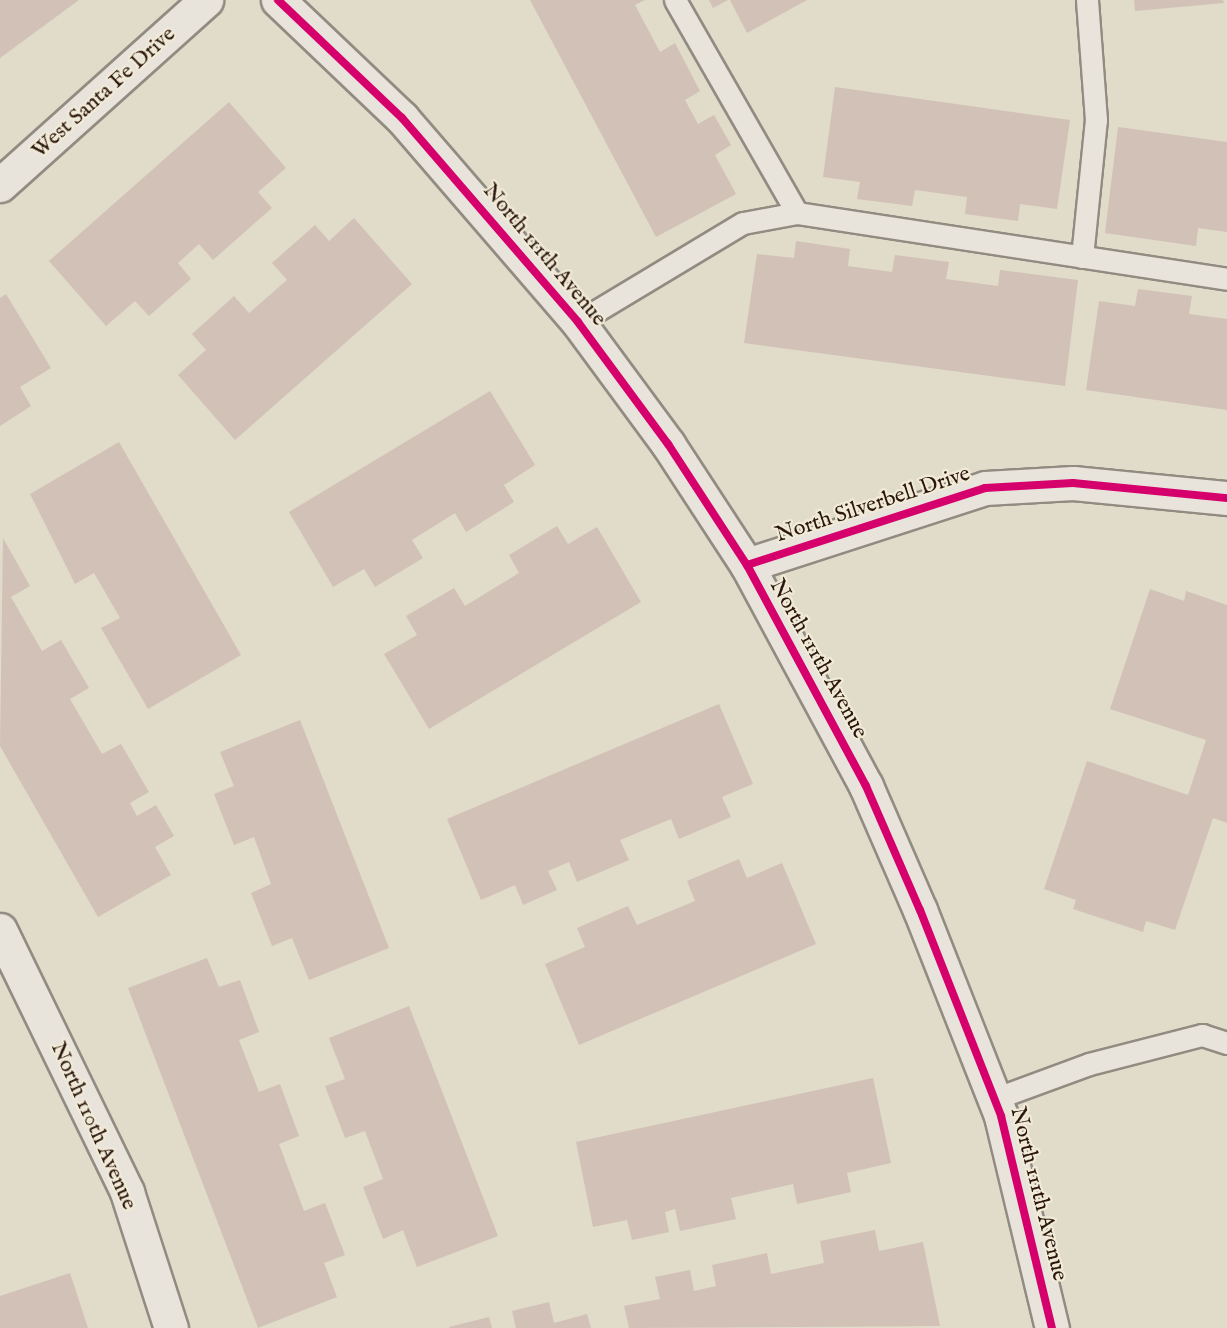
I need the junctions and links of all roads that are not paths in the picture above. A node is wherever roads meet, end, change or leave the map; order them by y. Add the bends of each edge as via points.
1 (206, 0) edge
2 (278, 0) edge
3 (675, 0) edge
4 (1087, 0) edge
5 (0, 185) edge
6 (797, 213) junction
7 (1082, 257) junction
8 (1227, 279) edge
9 (578, 322) junction
10 (1227, 498) edge
11 (747, 565) junction
12 (0, 930) edge
13 (1227, 1043) edge
14 (994, 1099) junction
15 (171, 1328) edge
16 (1052, 1328) edge

1 - 5 street, West Santa Fe Drive
2 - 9 street, North 111th Avenue via 402,118
3 - 6 lane
4 - 7 lane via 1096,120
6 - 7 lane
6 - 9 lane via 743,223
7 - 8 lane
9 - 11 street, North 111th Avenue via 668,444
10 - 11 street, North Silverbell Drive via 1074,483 985,488
11 - 14 street, North 111th Avenue via 883,820
12 - 15 street, North 110th Avenue via 127,1192
13 - 14 lane via 1202,1035 1089,1064
14 - 16 street, North 111th Avenue

